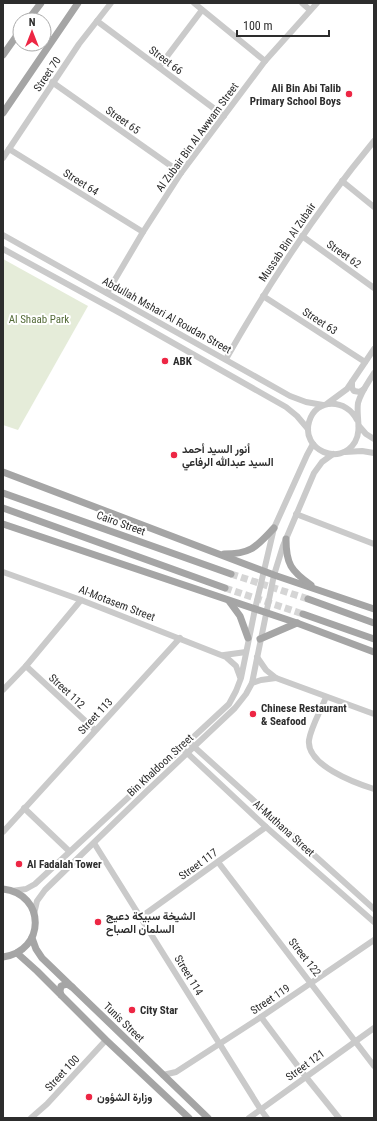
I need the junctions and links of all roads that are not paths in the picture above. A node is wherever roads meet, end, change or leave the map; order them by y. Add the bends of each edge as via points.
1 (41, 3) edge
2 (78, 3) edge
3 (111, 3) edge
4 (194, 3) edge
5 (302, 3) edge
6 (317, 3) edge
7 (202, 10) junction
8 (310, 10) junction
9 (34, 12) edge
10 (97, 21) junction
11 (12, 42) edge
12 (3, 55) edge
13 (266, 62) junction
14 (159, 67) junction
15 (52, 82) junction
16 (3, 113) edge
17 (224, 116) junction
18 (373, 146) edge
19 (9, 149) junction
20 (3, 158) edge
21 (181, 173) junction
22 (342, 181) junction
23 (374, 207) edge
24 (142, 232) junction
25 (3, 235) edge
26 (302, 236) junction
27 (3, 250) edge
28 (374, 288) edge
29 (107, 293) junction
30 (263, 296) junction
31 (178, 333) junction
32 (173, 342) junction
33 (374, 349) edge
34 (226, 359) junction
35 (365, 362) junction
36 (374, 373) edge
37 (352, 382) junction
38 (364, 388) junction
39 (290, 396) junction
40 (282, 405) junction
41 (325, 405) junction
42 (358, 423) junction
43 (308, 429) junction
44 (374, 439) edge
45 (313, 444) junction
46 (343, 452) junction
47 (374, 453) edge
48 (332, 454) junction
49 (301, 468) junction
50 (3, 472) edge
51 (314, 473) junction
52 (3, 493) edge
53 (3, 508) edge
54 (296, 514) junction
55 (3, 524) edge
56 (274, 528) junction
57 (286, 539) junction
58 (374, 544) edge
59 (222, 554) junction
60 (265, 571) junction
61 (3, 572) edge
62 (231, 574) tunnel mouth
63 (274, 575) junction
64 (225, 588) tunnel mouth
65 (318, 589) junction
66 (308, 599) tunnel mouth
67 (81, 600) junction
68 (229, 601) junction
69 (255, 609) junction
70 (374, 609) edge
71 (266, 613) junction
72 (303, 614) tunnel mouth
73 (374, 622) edge
74 (297, 623) junction
75 (180, 638) junction
76 (248, 638) junction
77 (260, 639) junction
78 (374, 639) edge
79 (246, 652) junction
80 (374, 652) edge
81 (222, 655) junction
82 (257, 657) junction
83 (26, 666) junction
84 (241, 678) junction
85 (276, 678) junction
86 (252, 683) junction
87 (3, 690) edge
88 (326, 697) junction
89 (374, 714) edge
90 (95, 730) junction
91 (188, 741) junction
92 (181, 747) junction
93 (194, 747) junction
94 (188, 753) junction
95 (374, 790) edge
96 (24, 808) junction
97 (266, 827) junction
98 (3, 832) edge
99 (94, 843) junction
100 (68, 851) junction
101 (218, 862) junction
102 (3, 889) edge
103 (12, 891) junction
104 (374, 910) edge
105 (34, 914) junction
106 (141, 917) junction
107 (374, 922) edge
108 (32, 938) junction
109 (374, 940) edge
110 (17, 953) junction
111 (3, 957) edge
112 (312, 982) junction
113 (74, 988) junction
114 (61, 995) junction
115 (261, 1017) junction
116 (374, 1028) edge
117 (106, 1040) junction
118 (356, 1040) junction
119 (219, 1044) junction
120 (374, 1066) edge
121 (176, 1072) junction
122 (163, 1075) junction
123 (306, 1077) junction
124 (173, 1084) junction
125 (260, 1110) junction
126 (187, 1117) edge
127 (31, 1118) edge
128 (208, 1118) edge
129 (249, 1118) edge
130 (267, 1118) edge
131 (339, 1118) edge

1 - 9 main road
2 - 16 main road
3 - 10 street, Street 70
4 - 7 street
5 - 8 street
6 - 8 street, Al Zubair Bin Al Awwam Street
7 - 13 street
7 - 14 street
8 - 13 street, Al Zubair Bin Al Awwam Street
10 - 14 street, Street 66
10 - 15 street, Street 70
11 - 12 main road
13 - 17 street, Al Zubair Bin Al Awwam Street
14 - 17 street, Street 66
15 - 19 street, Street 70
15 - 21 street, Street 65
17 - 21 street, Al Zubair Bin Al Awwam Street
18 - 22 street, Mussab Bin Al Zubair
19 - 20 street, Street 70
19 - 24 street, Street 64
21 - 24 street, Al Zubair Bin Al Awwam Street
22 - 23 street
22 - 26 street, Mussab Bin Al Zubair
24 - 29 street, Al Zubair Bin Al Awwam Street
25 - 29 street, Abdullah Mshari Al Roudan Street
26 - 28 street, Street 62
26 - 30 street, Mussab Bin Al Zubair
27 - 32 street, Abdullah Mshari Al Roudan Street
29 - 31 street, Abdullah Mshari Al Roudan Street
30 - 34 street, Mussab Bin Al Zubair
30 - 35 street, Street 63
31 - 32 street via 180,341
31 - 34 street, Abdullah Mshari Al Roudan Street
32 - 40 street, Abdullah Mshari Al Roudan Street
33 - 35 street
34 - 39 street, Abdullah Mshari Al Roudan Street
35 - 37 street
36 - 38 street
37 - 38 street via 352,389 355,392 360,392
37 - 41 street via 344,392
38 - 42 street via 358,402
39 - 40 street via 290,404
39 - 41 street, Abdullah Mshari Al Roudan Street
40 - 43 street, Abdullah Mshari Al Roudan Street via 297,416
41 - 42 street via 342,405 352,411
41 - 43 street via 312,415
42 - 44 street via 366,434
42 - 46 street via 356,442
43 - 45 street
45 - 48 street via 322,451
45 - 49 street, Bin Khaldoon Street
46 - 47 street
46 - 48 street
48 - 51 street, Bin Khaldoon Street
49 - 51 street via 309,468
49 - 56 street, Bin Khaldoon Street
50 - 59 main road
51 - 54 street, Bin Khaldoon Street
52 - 62 main road, Cairo Street
53 - 64 main road
54 - 57 street, Bin Khaldoon Street
54 - 58 street
55 - 68 main road
56 - 59 main road via 250,550
56 - 60 street, Bin Khaldoon Street
57 - 63 street, Bin Khaldoon Street
57 - 65 main road via 286,553 292,569
59 - 60 main road
60 - 63 main road
60 - 69 street, Bin Khaldoon Street
61 - 67 street, Al-Motasem Street
63 - 65 main road
63 - 71 street, Bin Khaldoon Street
65 - 70 main road
66 - 73 main road
67 - 75 street, Al-Motasem Street
67 - 83 street
68 - 69 main road
68 - 76 main road via 240,616
69 - 71 main road
69 - 76 street, Bin Khaldoon Street
71 - 74 main road
71 - 77 street, Bin Khaldoon Street
72 - 78 main road
74 - 77 main road
74 - 80 main road
75 - 81 street, Al-Motasem Street
75 - 90 street, Street 113
76 - 79 street, Bin Khaldoon Street
77 - 82 street, Bin Khaldoon Street
79 - 81 street, Al-Motasem Street
79 - 84 street, Bin Khaldoon Street
81 - 84 street, Al-Motasem Street via 233,662
82 - 85 street via 266,670
82 - 86 street, Bin Khaldoon Street
83 - 87 street
83 - 90 street, Street 112
84 - 91 street, Bin Khaldoon Street via 229,704
85 - 86 street
85 - 88 street
86 - 93 street, Bin Khaldoon Street via 240,704
88 - 89 street
88 - 95 street via 310,735 310,748 315,758
90 - 96 street, Street 113
91 - 92 street, Bin Khaldoon Street
91 - 93 street, Al-Muthana Street
92 - 94 street, Al-Muthana Street
92 - 100 street, Bin Khaldoon Street
93 - 94 street, Bin Khaldoon Street
93 - 104 street, Al-Muthana Street
94 - 97 street, Al-Muthana Street
94 - 99 street, Bin Khaldoon Street
96 - 98 street, Street 113
96 - 100 street
97 - 101 street, Street 117
97 - 107 street, Al-Muthana Street
99 - 105 street, Bin Khaldoon Street via 44,890 37,901
99 - 106 street, Street 114
100 - 103 street, Bin Khaldoon Street via 32,886
101 - 106 street, Street 117
101 - 112 street, Street 122
102 - 103 main road
103 - 105 main road via 28,902
105 - 108 main road via 35,927
106 - 119 street, Street 114
108 - 110 main road via 26,947
108 - 113 main road, Tunis Street via 42,958
109 - 112 street, Street 119
110 - 111 main road
110 - 114 main road
112 - 115 street, Street 119
112 - 118 street, Street 122
113 - 114 main road via 64,984 60,988
113 - 122 main road, Tunis Street
114 - 117 main road
115 - 119 street, Street 119
115 - 123 street
116 - 118 street, Street 121
117 - 126 main road
117 - 127 street, Street 100
118 - 120 street, Street 122
118 - 123 street, Street 121
119 - 121 street, Street 119
119 - 125 street, Street 114
121 - 122 street, Street 119
121 - 124 street
122 - 124 main road, Tunis Street
123 - 125 street, Street 121
123 - 131 street
124 - 128 main road, Tunis Street
125 - 129 street, Street 121
125 - 130 street, Street 114

